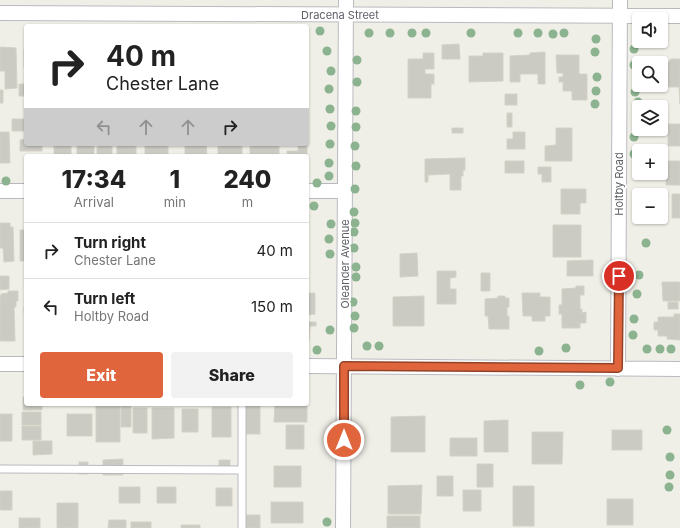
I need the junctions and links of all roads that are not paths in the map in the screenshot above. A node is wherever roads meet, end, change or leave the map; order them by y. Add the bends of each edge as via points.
1 (346, 0) edge
2 (620, 0) edge
3 (0, 13) edge
4 (346, 15) junction
5 (620, 16) junction
6 (680, 16) edge
7 (0, 191) edge
8 (24, 191) edge
9 (309, 191) edge
10 (345, 191) junction
11 (0, 364) edge
12 (24, 364) edge
13 (309, 366) edge
14 (344, 366) junction
15 (618, 368) junction
16 (680, 369) edge
17 (242, 406) edge
18 (0, 469) edge
19 (242, 470) junction
20 (242, 528) edge
21 (343, 528) edge

1 - 4 street, Oleander Avenue
2 - 5 street, Holtby Road
3 - 4 street, Dracena Street
4 - 5 street, Dracena Street
4 - 10 street, Oleander Avenue
5 - 6 street, Dracena Street
5 - 15 street, Holtby Road
7 - 8 street
9 - 10 street
10 - 14 street, Oleander Avenue
11 - 12 street
13 - 14 street
14 - 15 street
14 - 21 street, Oleander Avenue
15 - 16 street
17 - 19 lane
18 - 19 lane
19 - 20 lane

